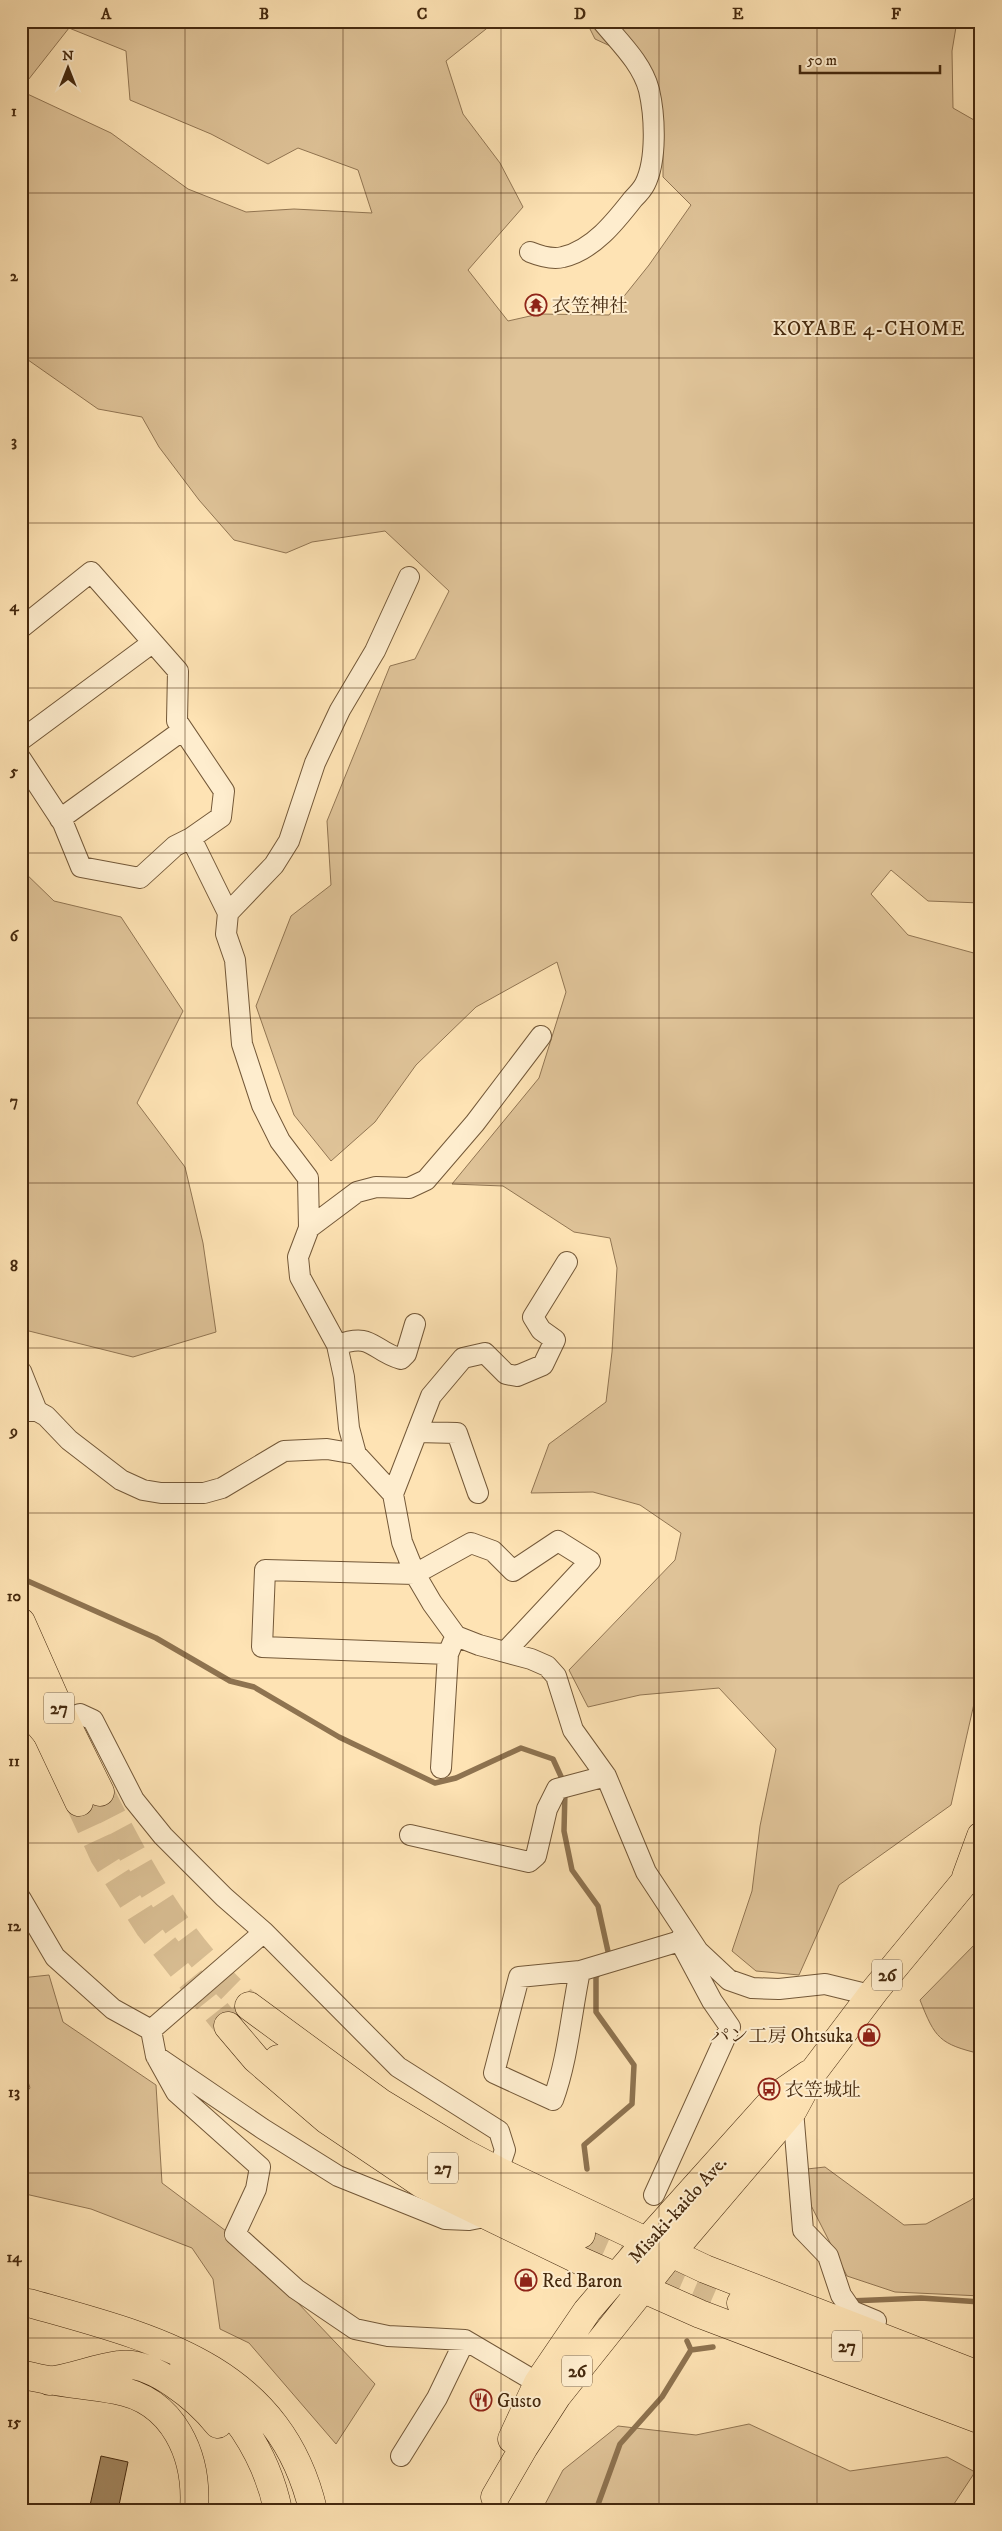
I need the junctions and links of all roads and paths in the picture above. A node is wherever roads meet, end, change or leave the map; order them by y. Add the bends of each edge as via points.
1 (602, 21) edge
2 (530, 252) dead end
3 (409, 577) dead end
4 (21, 628) edge
5 (152, 643) junction
6 (183, 730) junction
7 (21, 740) edge
8 (21, 759) edge
9 (60, 819) junction
10 (191, 838) junction
11 (228, 913) junction
12 (540, 1036) dead end
13 (310, 1228) junction
14 (567, 1262) dead end
15 (415, 1324) dead end
16 (337, 1345) junction
17 (21, 1371) edge
18 (29, 1411) edge
19 (417, 1432) junction
20 (356, 1454) junction
21 (478, 1493) dead end
22 (392, 1494) junction
23 (415, 1574) junction
24 (21, 1622) edge
25 (456, 1636) junction
26 (505, 1652) junction
27 (448, 1654) junction
28 (21, 1679) edge
29 (21, 1703) edge
30 (56, 1726) junction
31 (441, 1768) dead end
32 (606, 1776) junction
33 (90, 1797) tunnel mouth
34 (410, 1835) dead end
35 (981, 1836) edge
36 (981, 1862) edge
37 (972, 1885) edge
38 (21, 1899) edge
39 (264, 1932) junction
40 (682, 1937) junction
41 (580, 1971) junction
42 (870, 1995) junction
43 (151, 2030) junction
44 (156, 2056) junction
45 (814, 2071) junction
46 (316, 2084) junction
47 (792, 2110) junction
48 (498, 2171) junction
49 (654, 2195) dead end
50 (489, 2216) junction
51 (581, 2234) tunnel mouth
52 (646, 2242) junction
53 (671, 2254) junction
54 (616, 2277) junction
55 (644, 2289) junction
56 (715, 2292) tunnel mouth
57 (25, 2302) edge
58 (465, 2340) junction
59 (981, 2364) edge
60 (21, 2374) edge
61 (981, 2376) edge
62 (49, 2381) junction
63 (548, 2389) junction
64 (981, 2397) edge
65 (981, 2420) edge
66 (402, 2456) dead end
67 (493, 2504) edge
68 (194, 2510) edge
69 (261, 2510) edge
70 (278, 2510) edge
71 (313, 2510) edge

1 - 2 street via 641,69 649,89 654,146 645,184 608,230 584,247 563,257 542,257
3 - 11 street via 376,651 340,710 315,763 289,841 274,865
4 - 5 street via 91,572
5 - 6 street via 178,671 177,722
5 - 7 street
6 - 9 street
6 - 10 street via 224,791 221,817
8 - 9 street
9 - 10 street via 81,867 140,878 176,846
10 - 11 street
11 - 13 street via 226,934 235,960 242,1044 262,1105 280,1141 308,1178
12 - 13 street via 475,1123 426,1180 409,1188 376,1187 357,1192
13 - 16 street via 298,1257 300,1277
14 - 19 street via 533,1317 540,1330 555,1340 543,1365 517,1376 506,1374 484,1353 463,1358 431,1396
15 - 16 street via 406,1354 401,1359 355,1338
16 - 20 street
17 - 18 street
18 - 20 street via 46,1416 69,1440 121,1480 143,1490 161,1493 204,1493 222,1488 284,1451 327,1449
19 - 21 street via 457,1433
19 - 22 street
20 - 22 street
22 - 23 street via 402,1542
23 - 25 street
23 - 26 street via 471,1543 493,1551 512,1572 558,1541 590,1561
23 - 27 street via 265,1570 262,1647
24 - 30 main road, 27
25 - 26 street
25 - 27 street
26 - 32 street via 547,1666 556,1676 573,1730
27 - 31 street
28 - 30 main road, 27
29 - 30 main road
30 - 33 main road, 27
30 - 39 street via 80,1714 93,1720 134,1800 163,1836
32 - 34 street via 557,1789 547,1809 536,1856 529,1862
32 - 40 street via 646,1872
35 - 37 main road, Misaki-kaido Ave. / 26
36 - 37 main road, Misaki-kaido Ave. / 26
37 - 42 main road, Misaki-kaido Ave. / 26
38 - 43 street via 56,1956 113,2009
39 - 43 street
39 - 48 street via 398,2067 499,2131 505,2150
40 - 41 street
40 - 42 street via 729,1980 752,1988 825,1984
40 - 49 street via 712,2001 730,2027
41 - 41 street via 519,1977 494,2073 553,2100 564,2070
42 - 45 main road, Misaki-kaido Ave. / 26
43 - 44 street
44 - 50 street via 338,2176 444,2219 469,2220
44 - 58 street via 176,2092 260,2167 256,2190 235,2234 296,2289 355,2329 388,2336
45 - 47 main road, Misaki-kaido Ave. / 26
45 - 52 main road, Misaki-kaido Ave. / 26 via 778,2096
46 - 48 main road, 27 via 249,2006 381,2103
46 - 50 main road, 27 via 228,2026 256,2059 327,2120 422,2184
46 - 51 main road, 27 via 366,2122 431,2162
47 - 53 main road, Misaki-kaido Ave. / 26
47 - 59 street via 803,2230 828,2256 842,2295 852,2311
48 - 52 main road
50 - 54 main road
52 - 53 main road
52 - 54 main road, Misaki-kaido Ave. / 26
53 - 55 main road, Misaki-kaido Ave. / 26
53 - 61 main road
54 - 55 main road
54 - 63 main road, Misaki-kaido Ave. / 26 via 587,2311
55 - 63 main road, Misaki-kaido Ave. / 26
55 - 65 main road via 700,2314
56 - 64 main road, 27
57 - 70 main road via 151,2347 192,2372 230,2410 250,2440 271,2482
57 - 71 main road via 163,2344 202,2362 242,2390 275,2426 301,2473
58 - 63 street
58 - 66 street via 437,2398
60 - 62 main road
62 - 68 main road via 118,2390 140,2398 166,2415 182,2437 192,2463
62 - 69 main road via 121,2364 161,2375 198,2403 232,2443 246,2468
63 - 67 main road, Misaki-kaido Ave. / 26 via 524,2447

